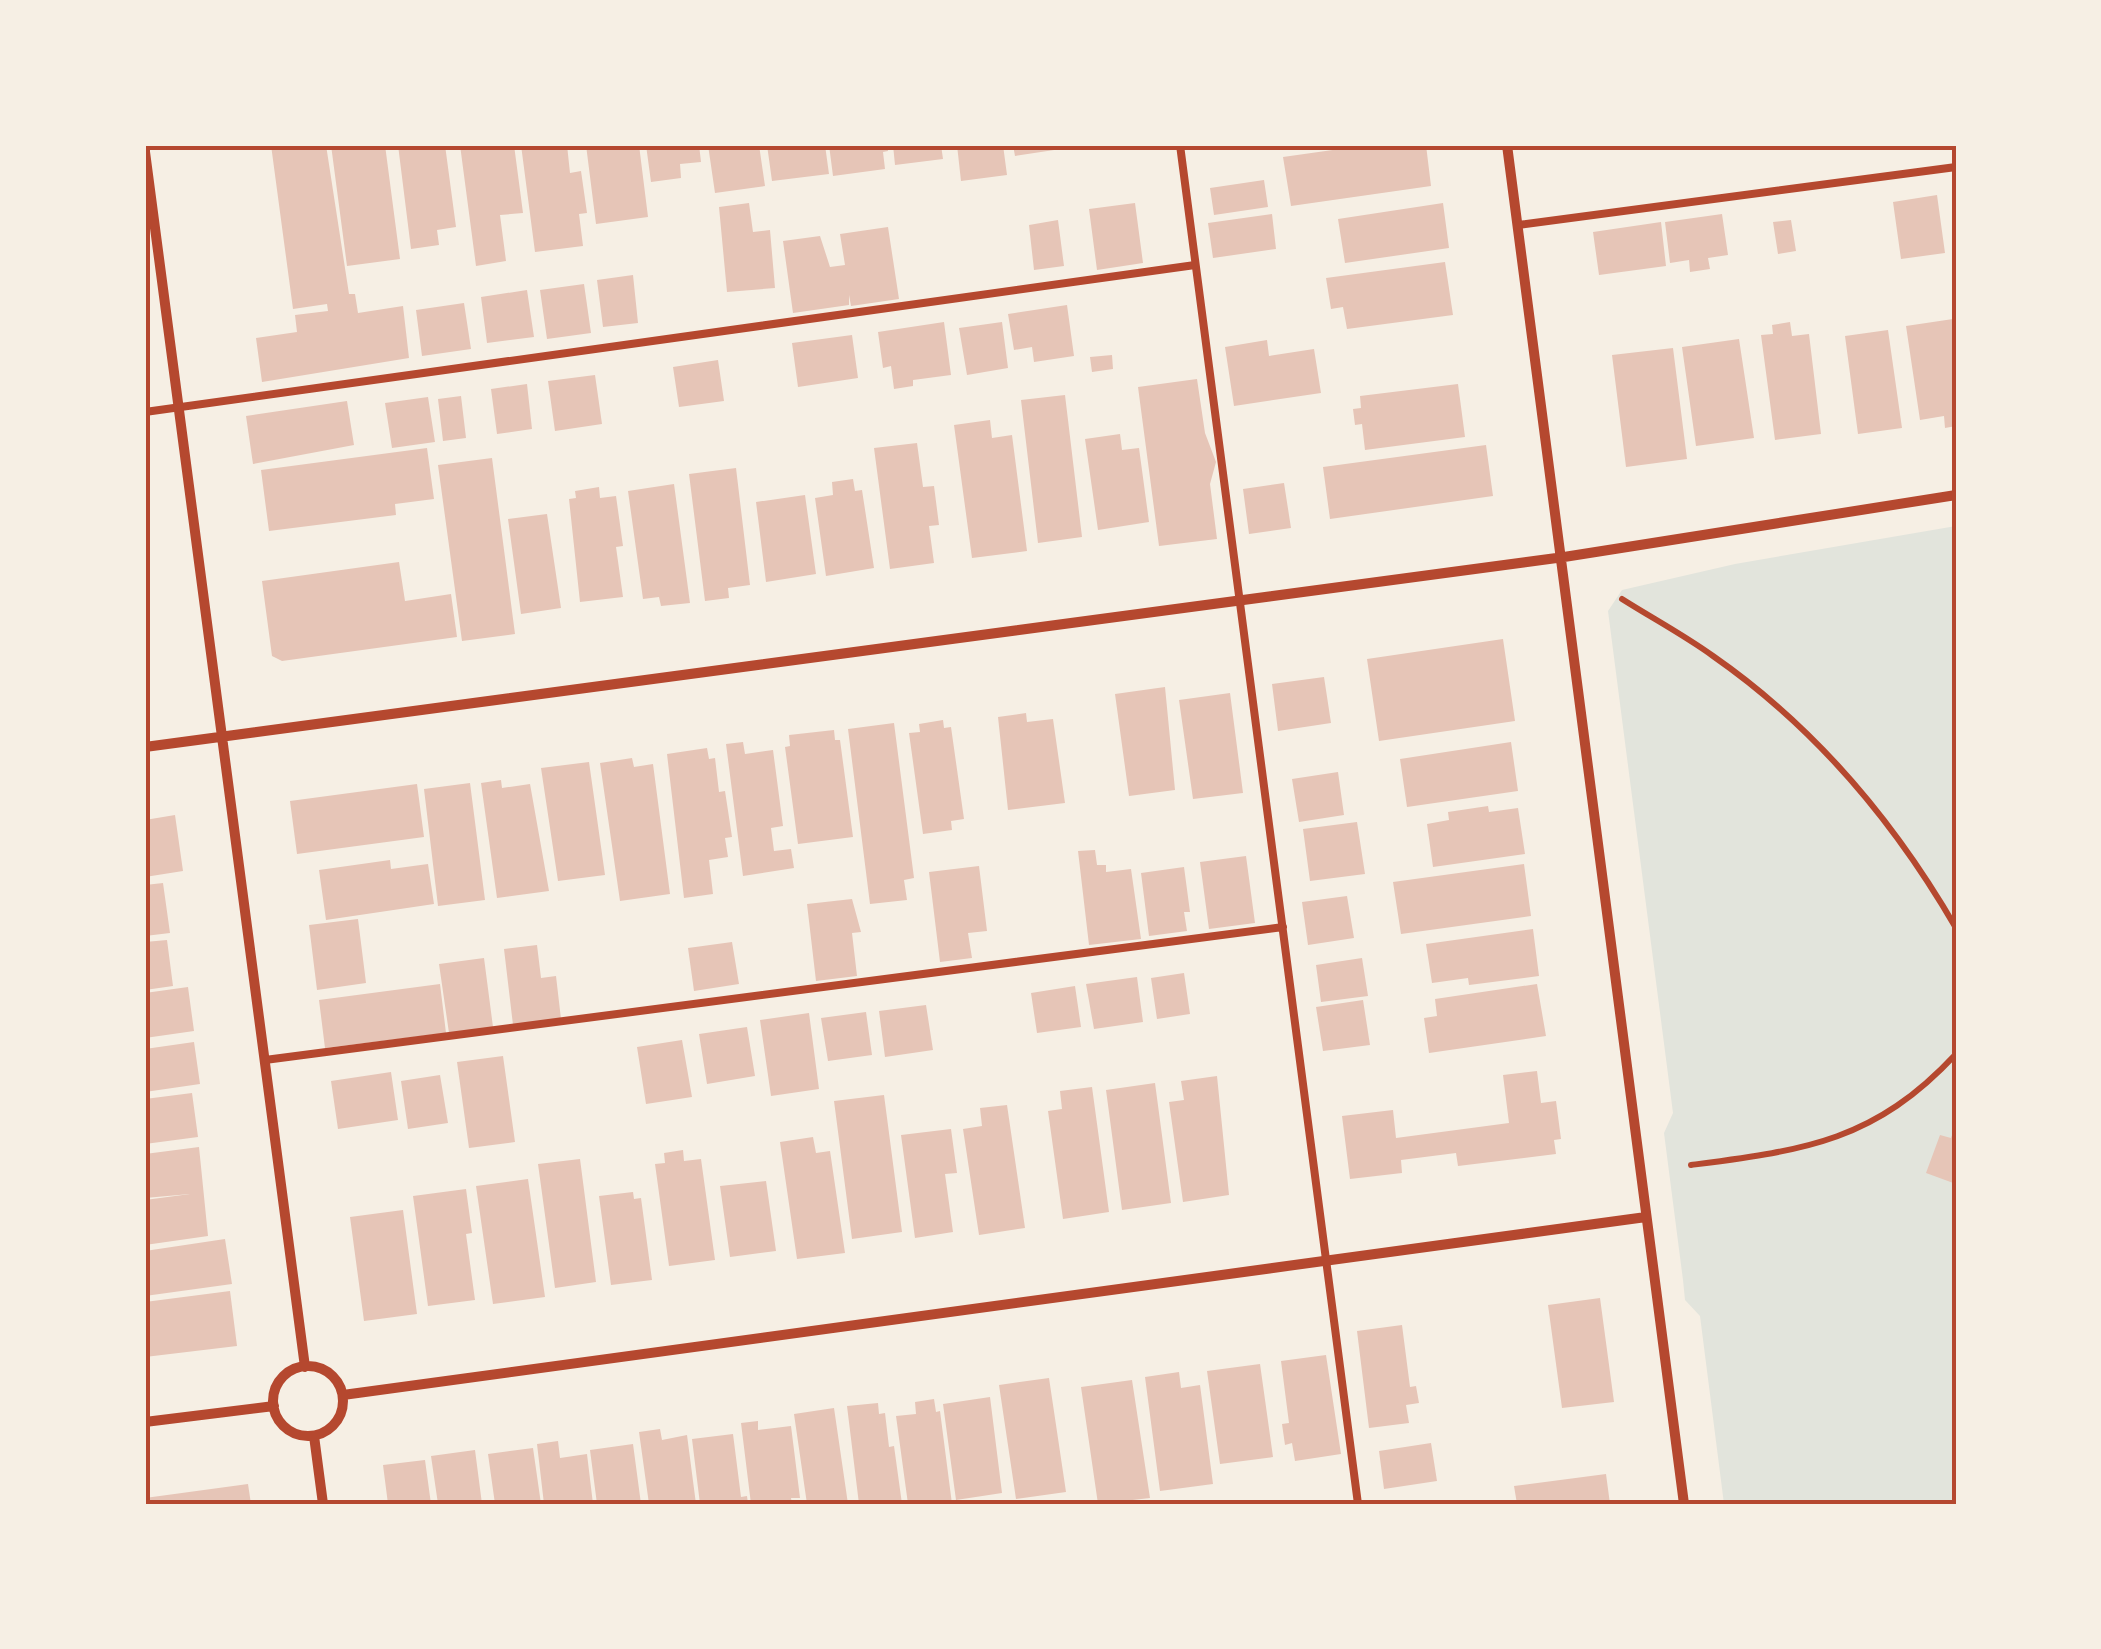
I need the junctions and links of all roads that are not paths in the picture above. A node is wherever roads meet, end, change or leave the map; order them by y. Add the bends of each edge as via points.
1 (1180, 145) edge
2 (1507, 145) edge
3 (145, 152) edge
4 (1956, 167) edge
5 (1518, 225) junction
6 (1196, 265) junction
7 (180, 408) junction
8 (145, 412) edge
9 (1956, 496) edge
10 (1564, 556) junction
11 (1240, 600) junction
12 (222, 736) junction
13 (145, 747) edge
14 (1283, 927) junction
15 (265, 1060) junction
16 (1646, 1217) junction
17 (1327, 1262) junction
18 (305, 1367) junction
19 (342, 1395) junction
20 (274, 1406) junction
21 (145, 1422) edge
22 (314, 1436) junction
23 (323, 1504) edge
24 (1358, 1504) edge
25 (1684, 1504) edge

1 - 6 lane
2 - 5 street
3 - 7 street
4 - 5 lane
5 - 10 street
6 - 7 lane
6 - 11 lane
7 - 8 lane
7 - 12 street
9 - 10 street
10 - 11 street
10 - 16 street
11 - 12 street
11 - 14 lane
12 - 13 street
12 - 15 street
14 - 15 lane
14 - 17 lane
15 - 18 street
16 - 17 street
16 - 25 street
17 - 19 street
17 - 24 lane
18 - 19 street via 333,1376
18 - 20 street via 284,1376
19 - 22 street via 340,1417
20 - 21 street
20 - 22 street via 292,1432
22 - 23 street

